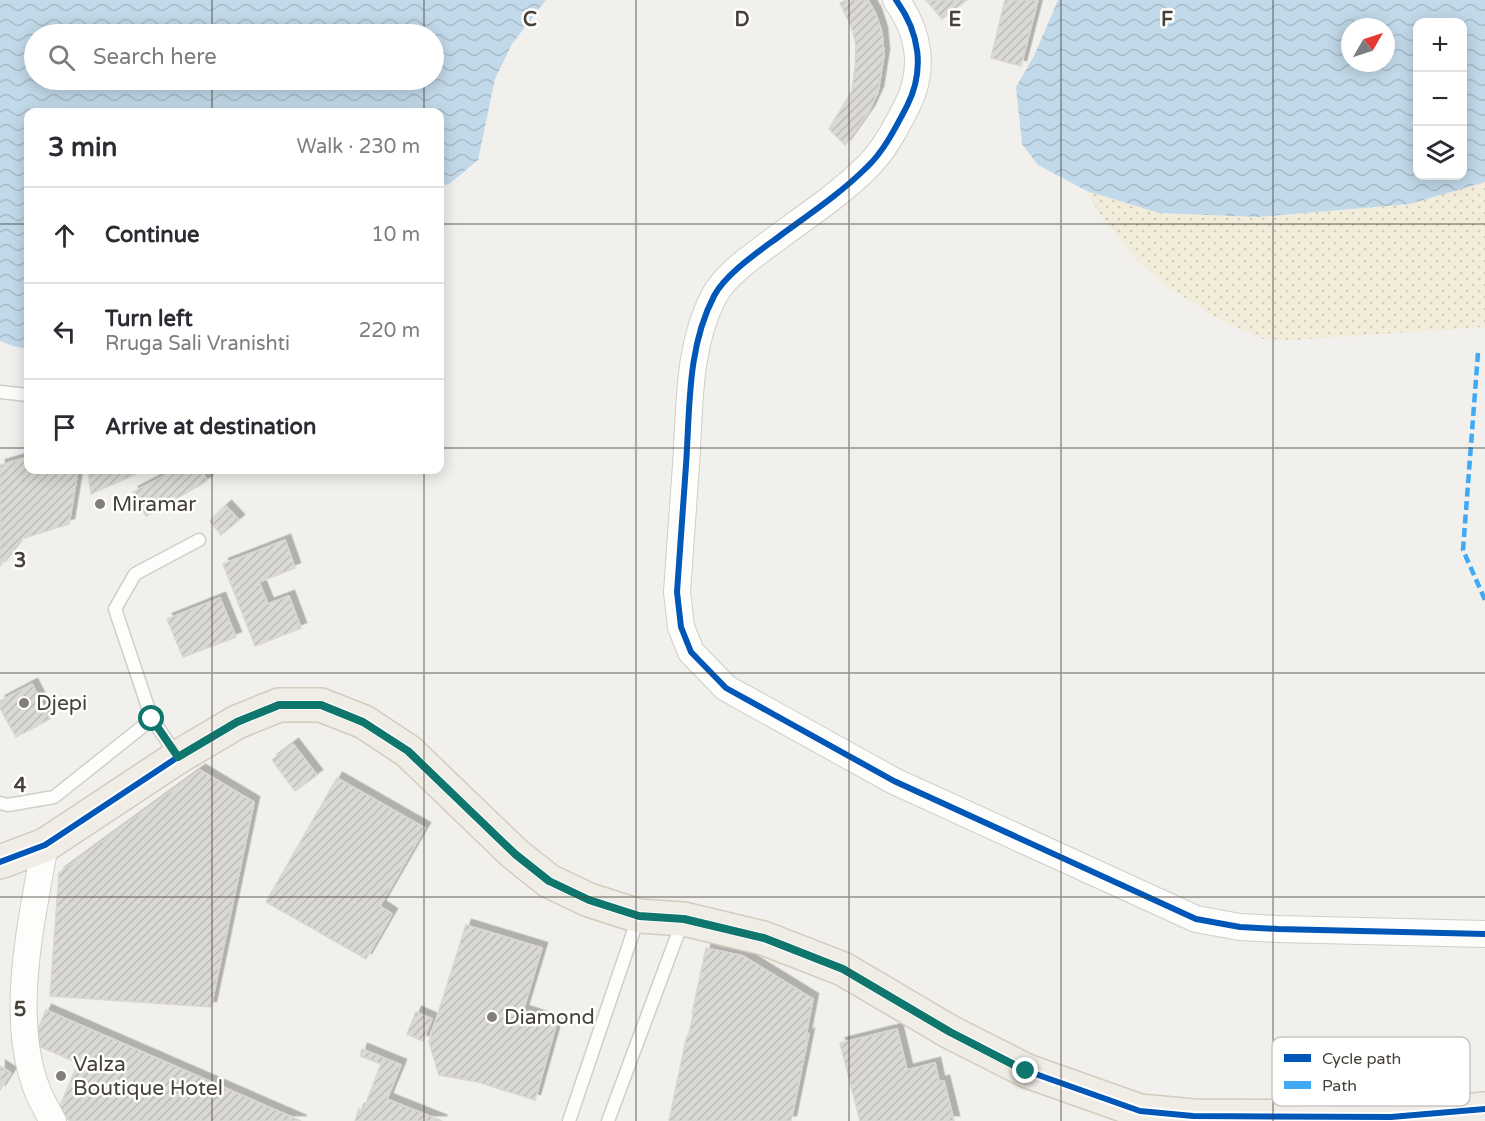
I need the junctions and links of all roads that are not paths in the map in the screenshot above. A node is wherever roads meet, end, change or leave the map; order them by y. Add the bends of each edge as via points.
1 (896, 0) edge
2 (0, 392) edge
3 (24, 395) edge
4 (199, 540) dead end
5 (152, 719) junction
6 (178, 757) junction
7 (0, 803) edge
8 (45, 845) junction
9 (0, 862) edge
10 (639, 916) junction
11 (684, 919) junction
12 (1485, 934) edge
13 (1485, 1108) edge
14 (1131, 1116) edge
15 (1200, 1118) edge
16 (53, 1121) edge
17 (569, 1121) edge
18 (608, 1121) edge

1 - 12 street via 919,55 915,89 895,129 869,166 834,197 743,262 715,294 702,327 691,372 677,592 681,627 691,652 726,688 894,781 1196,919 1269,929
2 - 3 lane
4 - 5 lane via 135,574 115,609
5 - 6 lane
5 - 7 lane via 54,797
6 - 8 main road
6 - 10 main road via 237,722 279,705 321,705 363,722 408,751 515,854 549,881 589,900
8 - 9 main road
8 - 16 street via 25,962 25,1014 27,1053 38,1091
10 - 11 main road
10 - 17 lane
11 - 14 main road via 764,938 843,969 1026,1071
11 - 18 lane
13 - 15 main road via 1391,1117
14 - 15 main road

